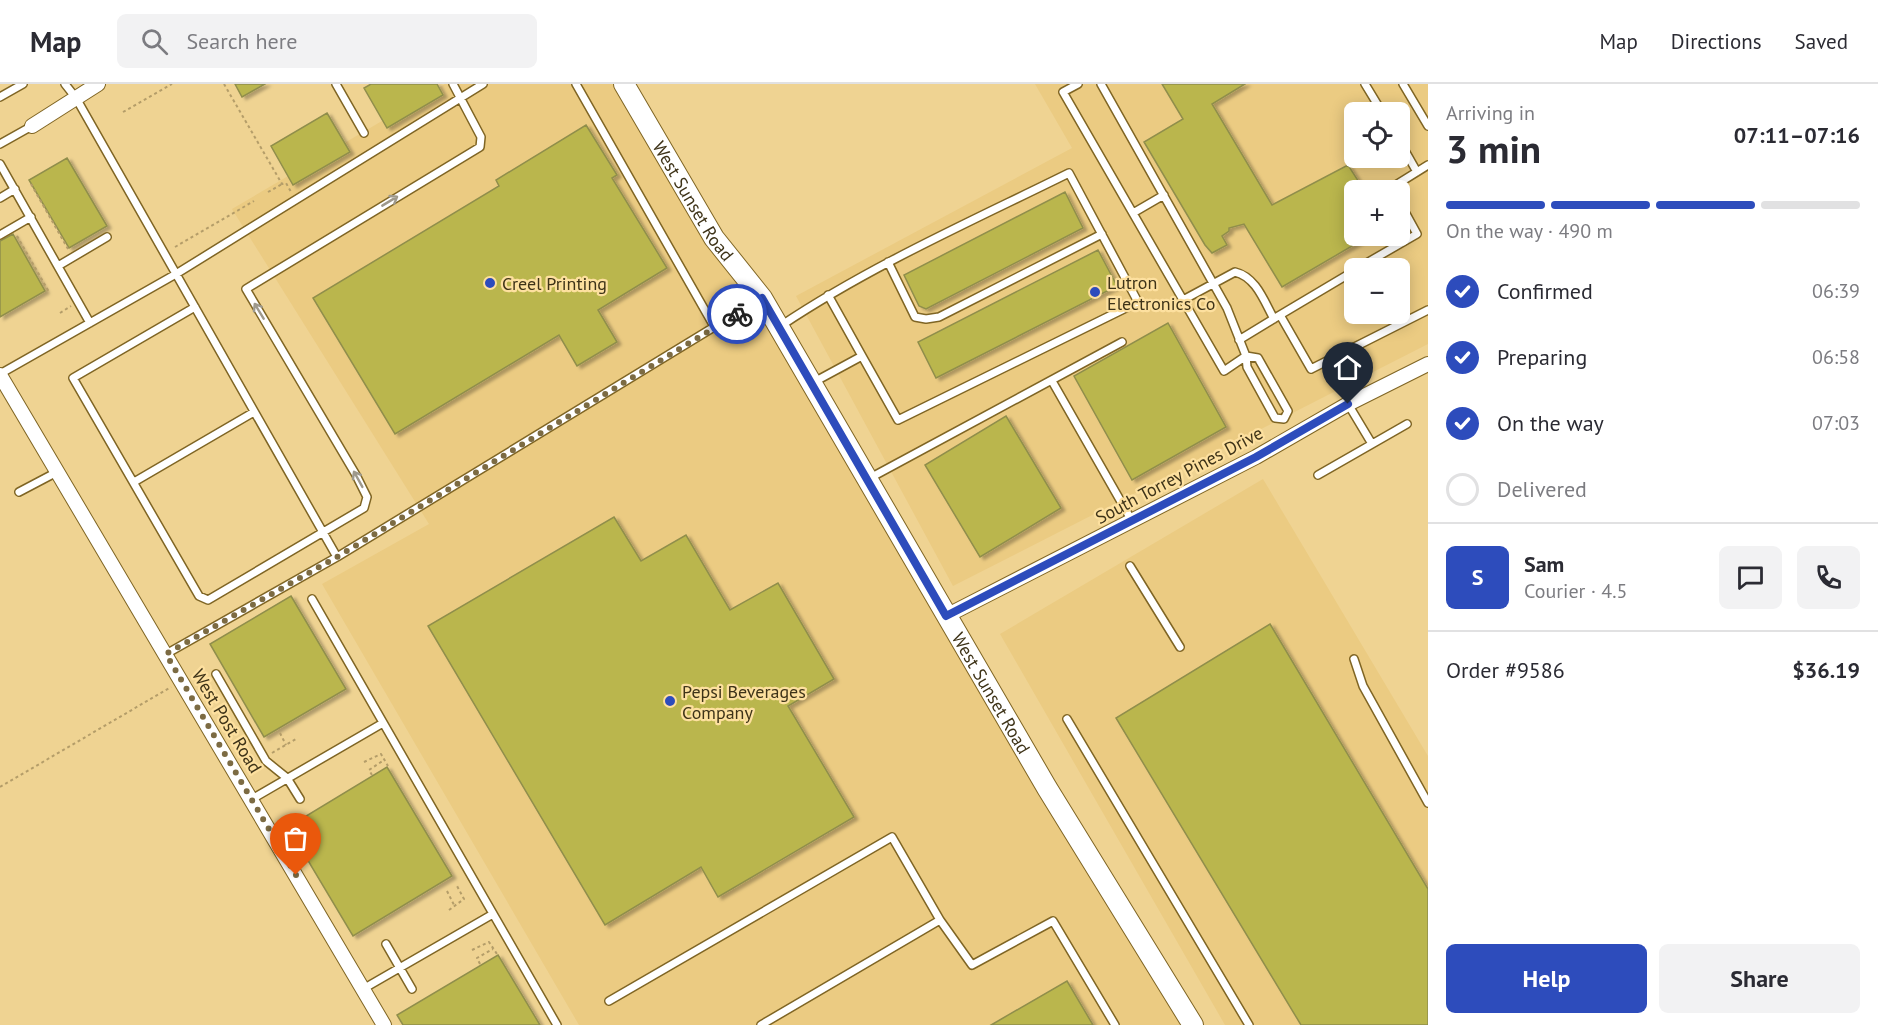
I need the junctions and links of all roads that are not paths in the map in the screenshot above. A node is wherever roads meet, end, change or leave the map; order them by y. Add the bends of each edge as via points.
1 (23, 84) edge
2 (65, 84) edge
3 (98, 84) edge
4 (336, 84) edge
5 (453, 84) edge
6 (483, 84) edge
7 (576, 84) edge
8 (624, 84) edge
9 (1078, 84) edge
10 (1101, 84) edge
11 (1365, 84) edge
12 (1403, 84) edge
13 (0, 97) edge
14 (76, 98) junction
15 (460, 98) junction
16 (1376, 102) edge
17 (32, 126) joint
18 (1428, 126) edge
19 (364, 133) dead end
20 (0, 144) edge
21 (1410, 160) edge
22 (0, 164) edge
23 (1428, 165) edge
24 (1417, 172) junction
25 (1404, 180) edge
26 (15, 189) junction
27 (1164, 195) junction
28 (0, 198) edge
29 (1133, 213) junction
30 (31, 217) junction
31 (1410, 221) edge
32 (1102, 234) junction
33 (0, 235) edge
34 (107, 237) dead end
35 (1410, 238) edge
36 (1397, 246) edge
37 (1376, 258) edge
38 (888, 262) junction
39 (58, 266) junction
40 (176, 274) junction
41 (1344, 277) edge
42 (1213, 283) junction
43 (828, 295) junction
44 (762, 298) junction
45 (1183, 300) junction
46 (195, 307) junction
47 (1428, 310) edge
48 (1277, 317) junction
49 (90, 322) junction
50 (779, 327) junction
51 (715, 328) junction
52 (1239, 340) junction
53 (1122, 342) dead end
54 (862, 356) junction
55 (1246, 356) junction
56 (1428, 364) edge
57 (0, 374) edge
58 (1052, 381) junction
59 (812, 383) junction
60 (1348, 404) junction
61 (254, 412) junction
62 (1284, 419) junction
63 (1407, 424) dead end
64 (1293, 435) junction
65 (1372, 444) junction
66 (57, 472) junction
67 (1318, 475) dead end
68 (867, 479) junction
69 (134, 482) junction
70 (19, 492) dead end
71 (1132, 521) junction
72 (323, 534) junction
73 (337, 557) junction
74 (1130, 566) dead end
75 (312, 599) dead end
76 (946, 616) junction
77 (1180, 647) dead end
78 (166, 654) junction
79 (1354, 660) dead end
80 (216, 674) dead end
81 (1067, 719) dead end
82 (383, 723) junction
83 (287, 778) junction
84 (252, 799) junction
85 (300, 799) dead end
86 (1428, 803) edge
87 (493, 914) junction
88 (940, 920) junction
89 (386, 944) dead end
90 (399, 968) junction
91 (363, 988) junction
92 (412, 989) dead end
93 (609, 1001) dead end
94 (384, 1025) edge
95 (557, 1025) edge
96 (761, 1025) edge
97 (1115, 1025) edge
98 (1193, 1025) edge
99 (1249, 1025) edge

1 - 13 lane
2 - 14 lane
3 - 14 street
4 - 19 lane
5 - 15 lane
6 - 15 lane
7 - 51 lane
8 - 44 main road, West Sunset Road via 714,238
9 - 29 lane via 1063,92
10 - 27 lane
11 - 16 lane
12 - 18 lane
14 - 17 street
14 - 40 lane
15 - 40 lane
72 -> 15 lane via 359,513 367,496 246,289 480,147 481,137
17 - 20 lane
21 - 24 lane
22 - 26 lane
23 - 24 lane
24 - 25 lane
26 - 28 lane
26 - 30 lane
27 - 29 lane
27 - 42 lane
29 - 45 lane
30 - 33 lane
30 - 39 lane
31 - 35 lane via 1417,234
32 - 38 lane via 926,319 915,317
32 - 38 lane via 1069,173
32 - 54 lane via 1138,302 898,420
34 - 39 lane
36 - 37 lane
38 - 43 lane
39 - 49 lane
40 - 46 lane
40 - 49 lane
41 - 48 lane
42 - 45 lane
42 - 48 lane via 1235,272 1244,274
42 - 52 lane
43 - 50 lane
43 - 54 lane
44 - 50 main road, West Sunset Road
44 - 51 lane
45 - 55 lane via 1224,371
46 - 61 lane
46 - 69 lane via 73,378
47 - 48 lane via 1311,369
48 - 52 lane
49 - 57 lane
50 - 59 main road, West Sunset Road
51 - 73 lane
52 - 55 lane
53 - 58 lane
54 - 59 lane
55 - 62 lane via 1247,367 1275,418
55 - 62 lane via 1258,358 1288,411
56 - 60 street, South Torrey Pines Drive
57 - 66 street, West Post Road
58 - 68 lane
58 - 71 lane
59 - 68 main road, West Sunset Road
60 - 64 street, South Torrey Pines Drive
60 - 65 lane
61 - 69 lane
61 - 72 lane
62 - 64 lane
63 - 65 lane
64 - 71 street, South Torrey Pines Drive
65 - 67 lane
66 - 70 lane
66 - 78 street, West Post Road
68 - 76 main road, West Sunset Road
69 - 72 lane via 203,600
71 - 76 street, South Torrey Pines Drive
72 - 73 lane
73 - 78 lane
74 - 77 lane
75 - 82 lane
76 - 98 main road, West Sunset Road
78 - 84 street, West Post Road
79 - 86 lane via 1363,686
80 - 83 lane via 266,761
81 - 99 lane
82 - 83 lane
82 - 87 lane
83 - 84 lane
83 - 85 lane
84 - 91 street, West Post Road
87 - 90 lane
87 - 95 lane
88 - 93 lane via 892,837
88 - 96 lane
88 - 97 lane via 972,965 1053,921
89 - 90 lane
90 - 91 lane
90 - 92 lane
91 - 94 street, West Post Road

